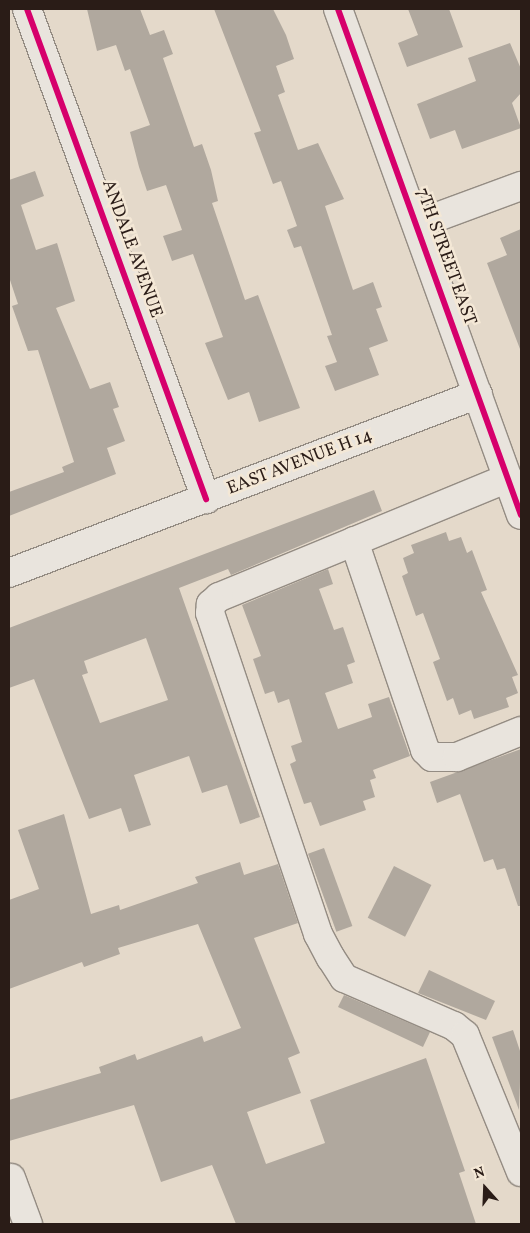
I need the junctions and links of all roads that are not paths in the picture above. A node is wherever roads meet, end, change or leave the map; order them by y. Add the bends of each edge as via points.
1 (28, 9) edge
2 (338, 9) edge
3 (521, 186) edge
4 (418, 224) junction
5 (478, 394) junction
6 (508, 478) junction
7 (206, 499) junction
8 (521, 515) edge
9 (354, 542) junction
10 (9, 573) edge
11 (521, 731) edge
12 (514, 1132) edge
13 (521, 1172) edge
14 (11, 1178) dead end
15 (28, 1224) edge

1 - 7 street, ANDALE AVENUE
2 - 4 street, 7TH STREET EAST
3 - 4 street
4 - 5 street, 7TH STREET EAST
5 - 6 street, 7TH STREET EAST
5 - 7 street, EAST AVENUE H 14
6 - 8 street, 7TH STREET EAST
6 - 9 street
7 - 10 street, EAST AVENUE H 14
9 - 11 street via 425,750 432,757 457,757
9 - 12 street via 219,597 211,604 210,613 318,934 331,958 344,978 465,1035
12 - 13 street
14 - 15 street

